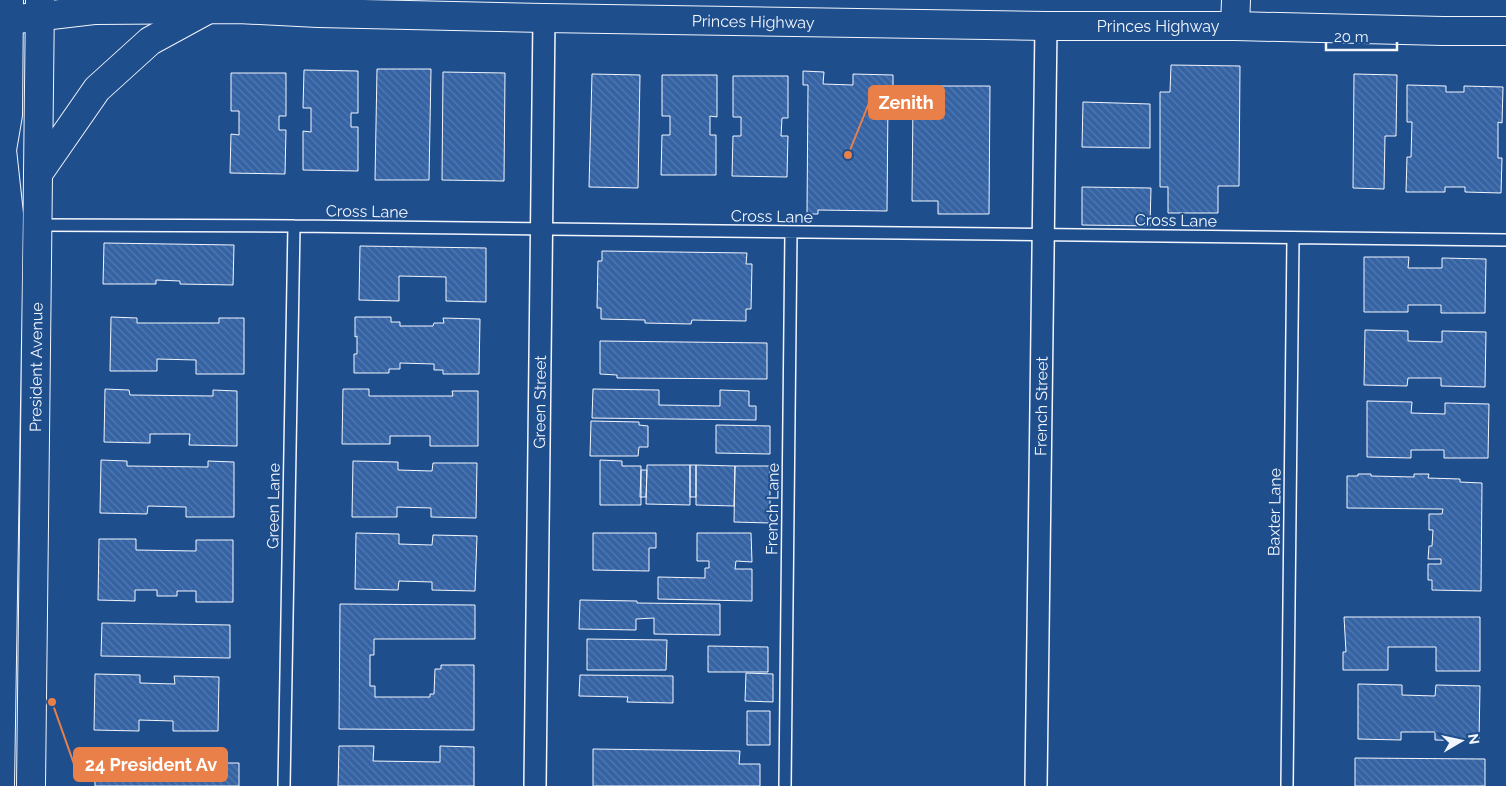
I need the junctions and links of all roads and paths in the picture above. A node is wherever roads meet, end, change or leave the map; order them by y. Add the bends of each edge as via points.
1 (40, 9) edge
2 (208, 9) junction
3 (6, 13) edge
4 (1236, 13) edge
5 (544, 18) junction
6 (1046, 26) junction
7 (1506, 31) edge
8 (1, 148) edge
9 (38, 174) junction
10 (37, 225) junction
11 (294, 226) junction
12 (541, 229) junction
13 (791, 232) junction
14 (1044, 235) junction
15 (1293, 238) junction
16 (1506, 240) edge
17 (0, 786) edge
18 (30, 786) edge
19 (284, 786) edge
20 (535, 786) edge
21 (785, 786) edge
22 (1036, 786) edge
23 (1287, 786) edge

1 - 2 highway, Princes Highway
1 - 3 highway, Princes Highway
1 - 9 highway, President Avenue
2 - 5 highway, Princes Highway
2 - 9 highway via 150,41 97,89
3 - 8 highway, President Avenue via 8,115
4 - 6 highway, Princes Highway
4 - 7 highway, Princes Highway via 1443,31
5 - 6 highway, Princes Highway
5 - 12 street, Green Street
6 - 14 street, French Street
8 - 17 highway, President Avenue via 9,214
9 - 10 highway, President Avenue
10 - 11 lane, Cross Lane
10 - 18 highway, President Avenue
11 - 12 lane, Cross Lane
11 - 19 lane, Green Lane
12 - 13 lane, Cross Lane
12 - 20 street, Green Street
13 - 14 lane, Cross Lane
13 - 21 lane, French Lane
14 - 15 lane, Cross Lane
14 - 22 street, French Street
15 - 16 lane, Cross Lane
15 - 23 lane, Baxter Lane

